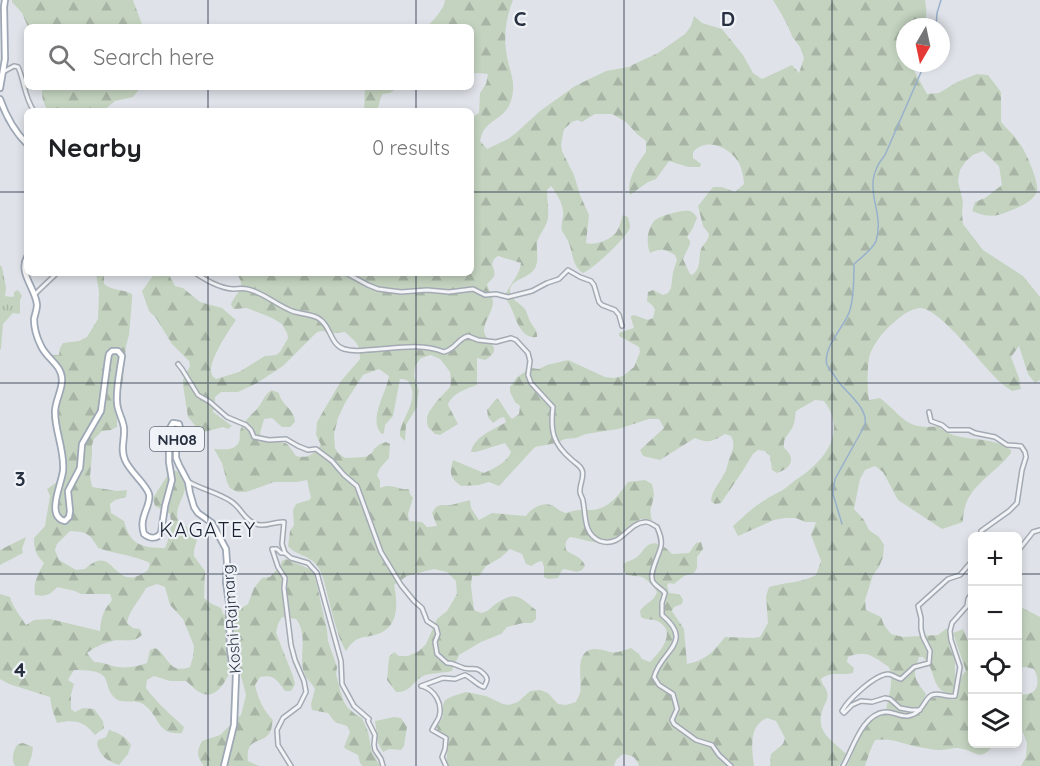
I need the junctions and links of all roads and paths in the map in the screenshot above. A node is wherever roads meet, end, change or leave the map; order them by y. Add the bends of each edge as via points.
1 (5, 0) edge
2 (3, 73) junction
3 (24, 87) edge
4 (0, 88) edge
5 (25, 90) edge
6 (0, 99) edge
7 (32, 108) edge
8 (24, 141) edge
9 (27, 276) edge
10 (54, 276) edge
11 (200, 276) edge
12 (352, 276) edge
13 (34, 296) junction
14 (622, 326) dead end
15 (177, 364) dead end
16 (929, 412) dead end
17 (188, 482) junction
18 (1040, 530) edge
19 (981, 532) edge
20 (1022, 545) edge
21 (285, 553) junction
22 (968, 566) edge
23 (968, 599) edge
24 (920, 710) junction
25 (225, 766) edge
26 (291, 766) edge
27 (383, 766) edge
28 (446, 766) edge
29 (731, 766) edge
30 (843, 766) edge

1 - 2 main road
2 - 3 street via 18,67
2 - 4 main road
5 - 7 street
6 - 8 main road via 5,114
9 - 13 main road, NH08
10 - 13 street
11 - 29 street via 232,289 246,288 292,311 320,319 333,340 345,350 423,346 444,352 468,336 496,342 516,340 528,353 531,382 553,407 551,424 555,438 583,471 580,493 589,533 607,543 643,522 657,527 661,544 652,579 665,593 662,615 675,627 676,635 654,677 673,694 677,710 674,724 696,740 712,745
12 - 14 street via 378,289 473,289 485,295 507,297 532,291 559,279 568,270 591,281 599,302 615,310
13 - 17 main road, Koshi Rajmarg / NH08 via 35,330 45,352 61,371 55,409 63,469 56,492 58,518 67,520 69,488 80,468 84,440 100,414 109,354 115,350 122,356 117,400 124,424 123,455 149,494 142,524 146,536 155,538 161,533 172,480 169,434 173,423 180,428 176,458
15 - 28 street via 198,395 227,417 246,425 254,436 286,439 308,450 316,449 357,486 381,552 401,585 423,608 427,621 436,627 436,654 461,668 480,669 487,677 484,687 465,675 421,686 429,688 439,702 439,717 432,730 446,738 442,757
16 - 19 street via 932,422 948,430 969,430 995,437 1007,445 1021,446 1025,452 1017,503
17 - 21 street via 227,498 258,525 284,522
17 - 25 main road, Koshi Rajmarg / NH08 via 194,507 212,524 225,549 227,563 230,650 236,675 234,725
18 - 20 street
21 - 26 street via 272,549 286,580 291,645 306,692 277,730 278,745
21 - 27 street via 308,563 316,573 341,661 342,684 354,706 369,719 375,750
22 - 24 street via 918,606 923,637 930,651 929,663 914,667 901,679 890,674 865,686 842,711 844,714 861,701 885,698 900,708
23 - 24 street via 950,631 960,666 955,696 933,694
24 - 30 street via 906,716 887,711 869,720

